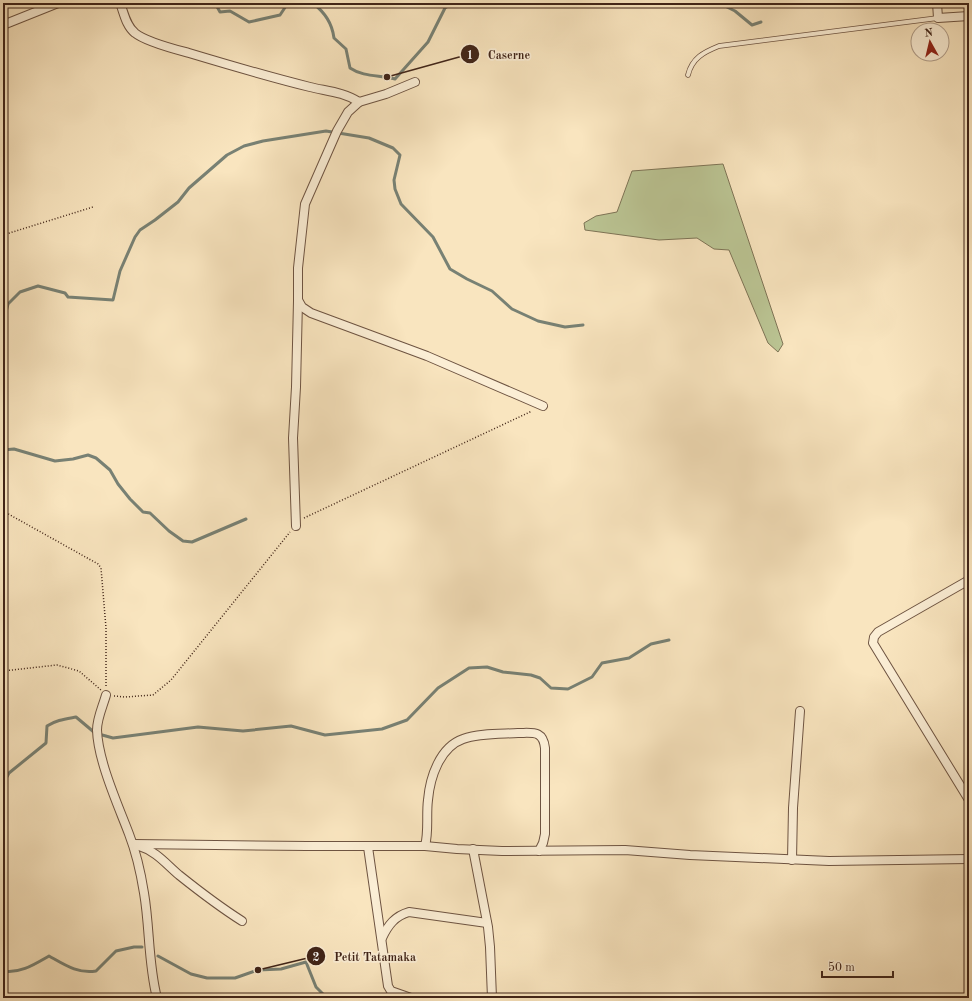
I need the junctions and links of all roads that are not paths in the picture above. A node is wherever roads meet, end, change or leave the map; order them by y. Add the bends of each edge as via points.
1 (58, 3) edge
2 (120, 3) edge
3 (937, 3) edge
4 (969, 16) edge
5 (938, 18) junction
6 (3, 25) edge
7 (688, 75) dead end
8 (415, 82) dead end
9 (359, 102) junction
10 (298, 300) junction
11 (543, 406) road end
12 (296, 526) road end
13 (969, 580) edge
14 (106, 695) road end
15 (800, 710) dead end
16 (969, 800) edge
17 (132, 844) junction
18 (368, 846) junction
19 (425, 846) junction
20 (473, 850) junction
21 (539, 851) junction
22 (969, 859) edge
23 (792, 860) junction
24 (242, 921) dead end
25 (487, 923) junction
26 (382, 938) junction
27 (157, 998) edge
28 (411, 998) edge
29 (492, 998) edge

1 - 6 street
2 - 9 street via 130,28 144,38 227,65 340,93
3 - 5 street
4 - 5 street
5 - 7 lane via 719,46 704,52 690,66
8 - 9 street
9 - 10 street via 348,112 337,131 305,204 298,268
10 - 11 street via 302,307 311,313 427,356
10 - 12 street via 293,438
13 - 16 street via 878,632 873,643
14 - 17 street via 97,729 98,740 106,772
15 - 23 street
17 - 18 street
17 - 24 street via 147,848 156,854 178,874
17 - 27 street via 144,893 152,978
18 - 19 street
18 - 26 street
19 - 20 street
19 - 21 street via 431,783 439,762 449,747 464,738 530,733 539,734 544,739 546,748 545,834
20 - 21 street
20 - 25 street
21 - 23 street via 625,850
22 - 23 street
25 - 26 street via 409,912 402,914 390,924
25 - 29 street
26 - 28 street via 388,986 391,991

